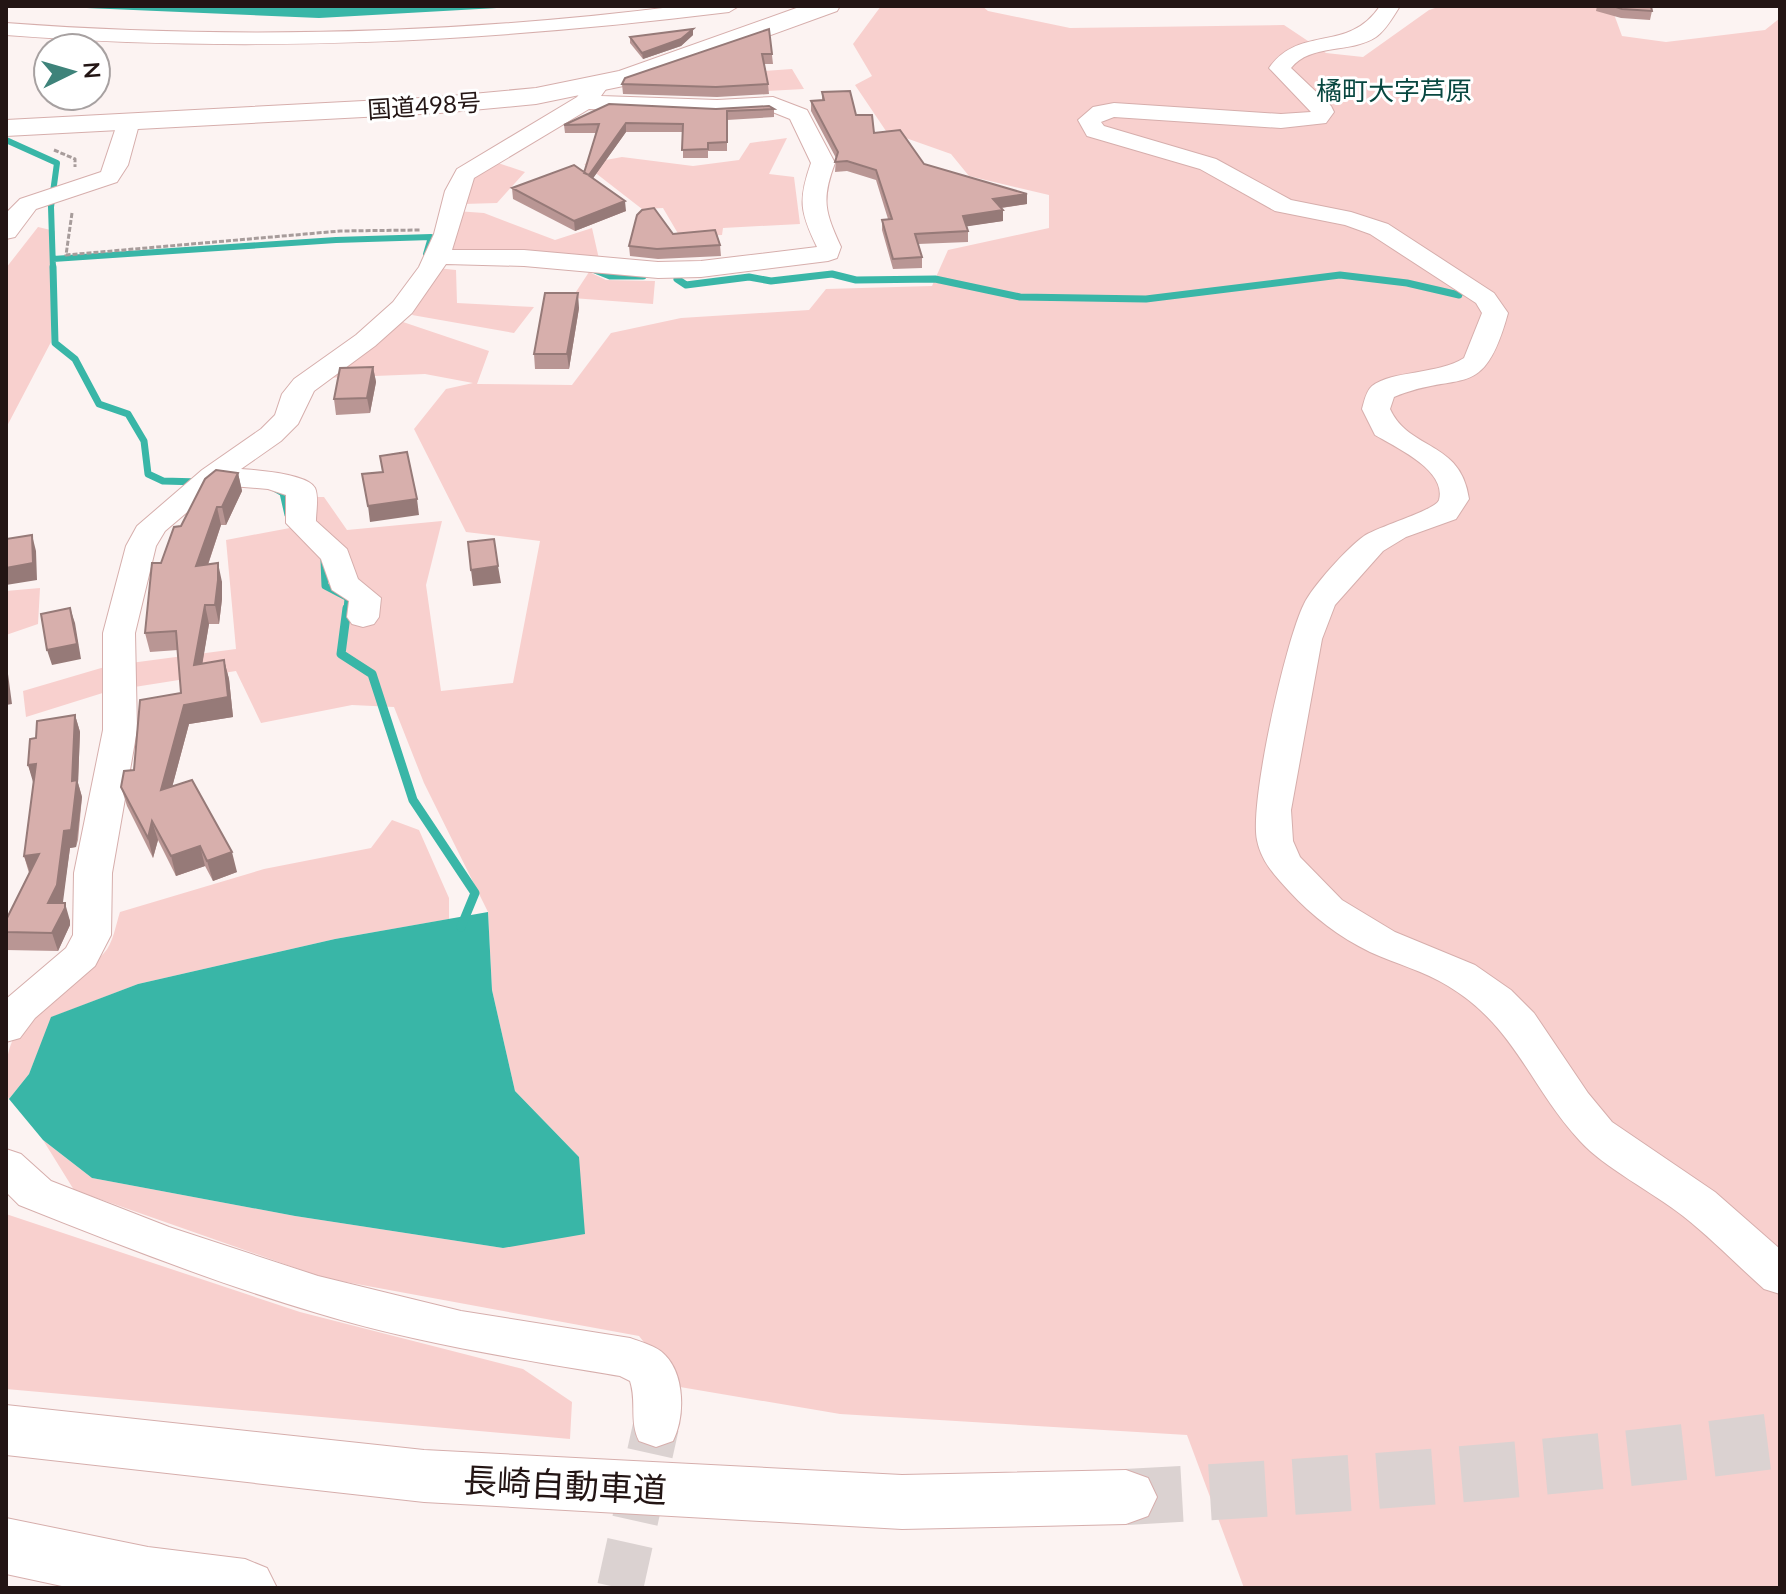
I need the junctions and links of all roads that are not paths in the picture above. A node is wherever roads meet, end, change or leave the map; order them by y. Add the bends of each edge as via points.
1 (729, 6) edge
2 (828, 6) edge
3 (1390, 6) edge
4 (6, 29) edge
5 (592, 94) junction
6 (129, 121) junction
7 (6, 128) edge
8 (6, 232) edge
9 (436, 255) junction
10 (203, 482) junction
11 (363, 617) dead end
12 (6, 1028) edge
13 (6, 1166) edge
14 (1780, 1276) edge
15 (656, 1426) tunnel mouth
16 (6, 1430) edge
17 (1126, 1497) tunnel mouth
18 (6, 1546) edge
19 (245, 1588) edge

1 - 4 street via 506,32 353,38 185,38
2 - 5 highway, 国道498号
3 - 14 street via 1366,35 1311,48 1284,61 1283,73 1320,106 1318,118 1281,121 1114,110 1089,120 1095,131 1208,164 1284,206 1379,229 1485,298 1495,313 1480,357 1471,366 1381,392 1376,409 1385,429 1439,462 1452,483 1454,499 1445,513 1372,544 1320,603 1290,712 1273,810 1275,841 1283,862 1328,909 1381,941 1461,975 1497,1000 1520,1023 1597,1133 1699,1204
5 - 6 highway, 国道498号
5 - 9 street via 465,174 456,186
5 - 9 street via 717,107 773,104 799,115 823,163 811,195 828,253 658,270
6 - 7 highway, 国道498号
6 - 8 street via 116,171 42,199 19,212
9 - 10 street via 396,317 304,385 288,418 271,435
10 - 11 street via 271,480 301,490 301,523 336,556 343,583 365,598
10 - 12 street via 152,526 141,546 119,633 120,730 93,873 92,935 81,956 21,1008
13 - 15 street via 35,1193 318,1295 461,1330 630,1358 649,1369 658,1394
16 - 17 highway, 長崎自動車道 via 424,1476 902,1502
18 - 19 highway via 148,1576

